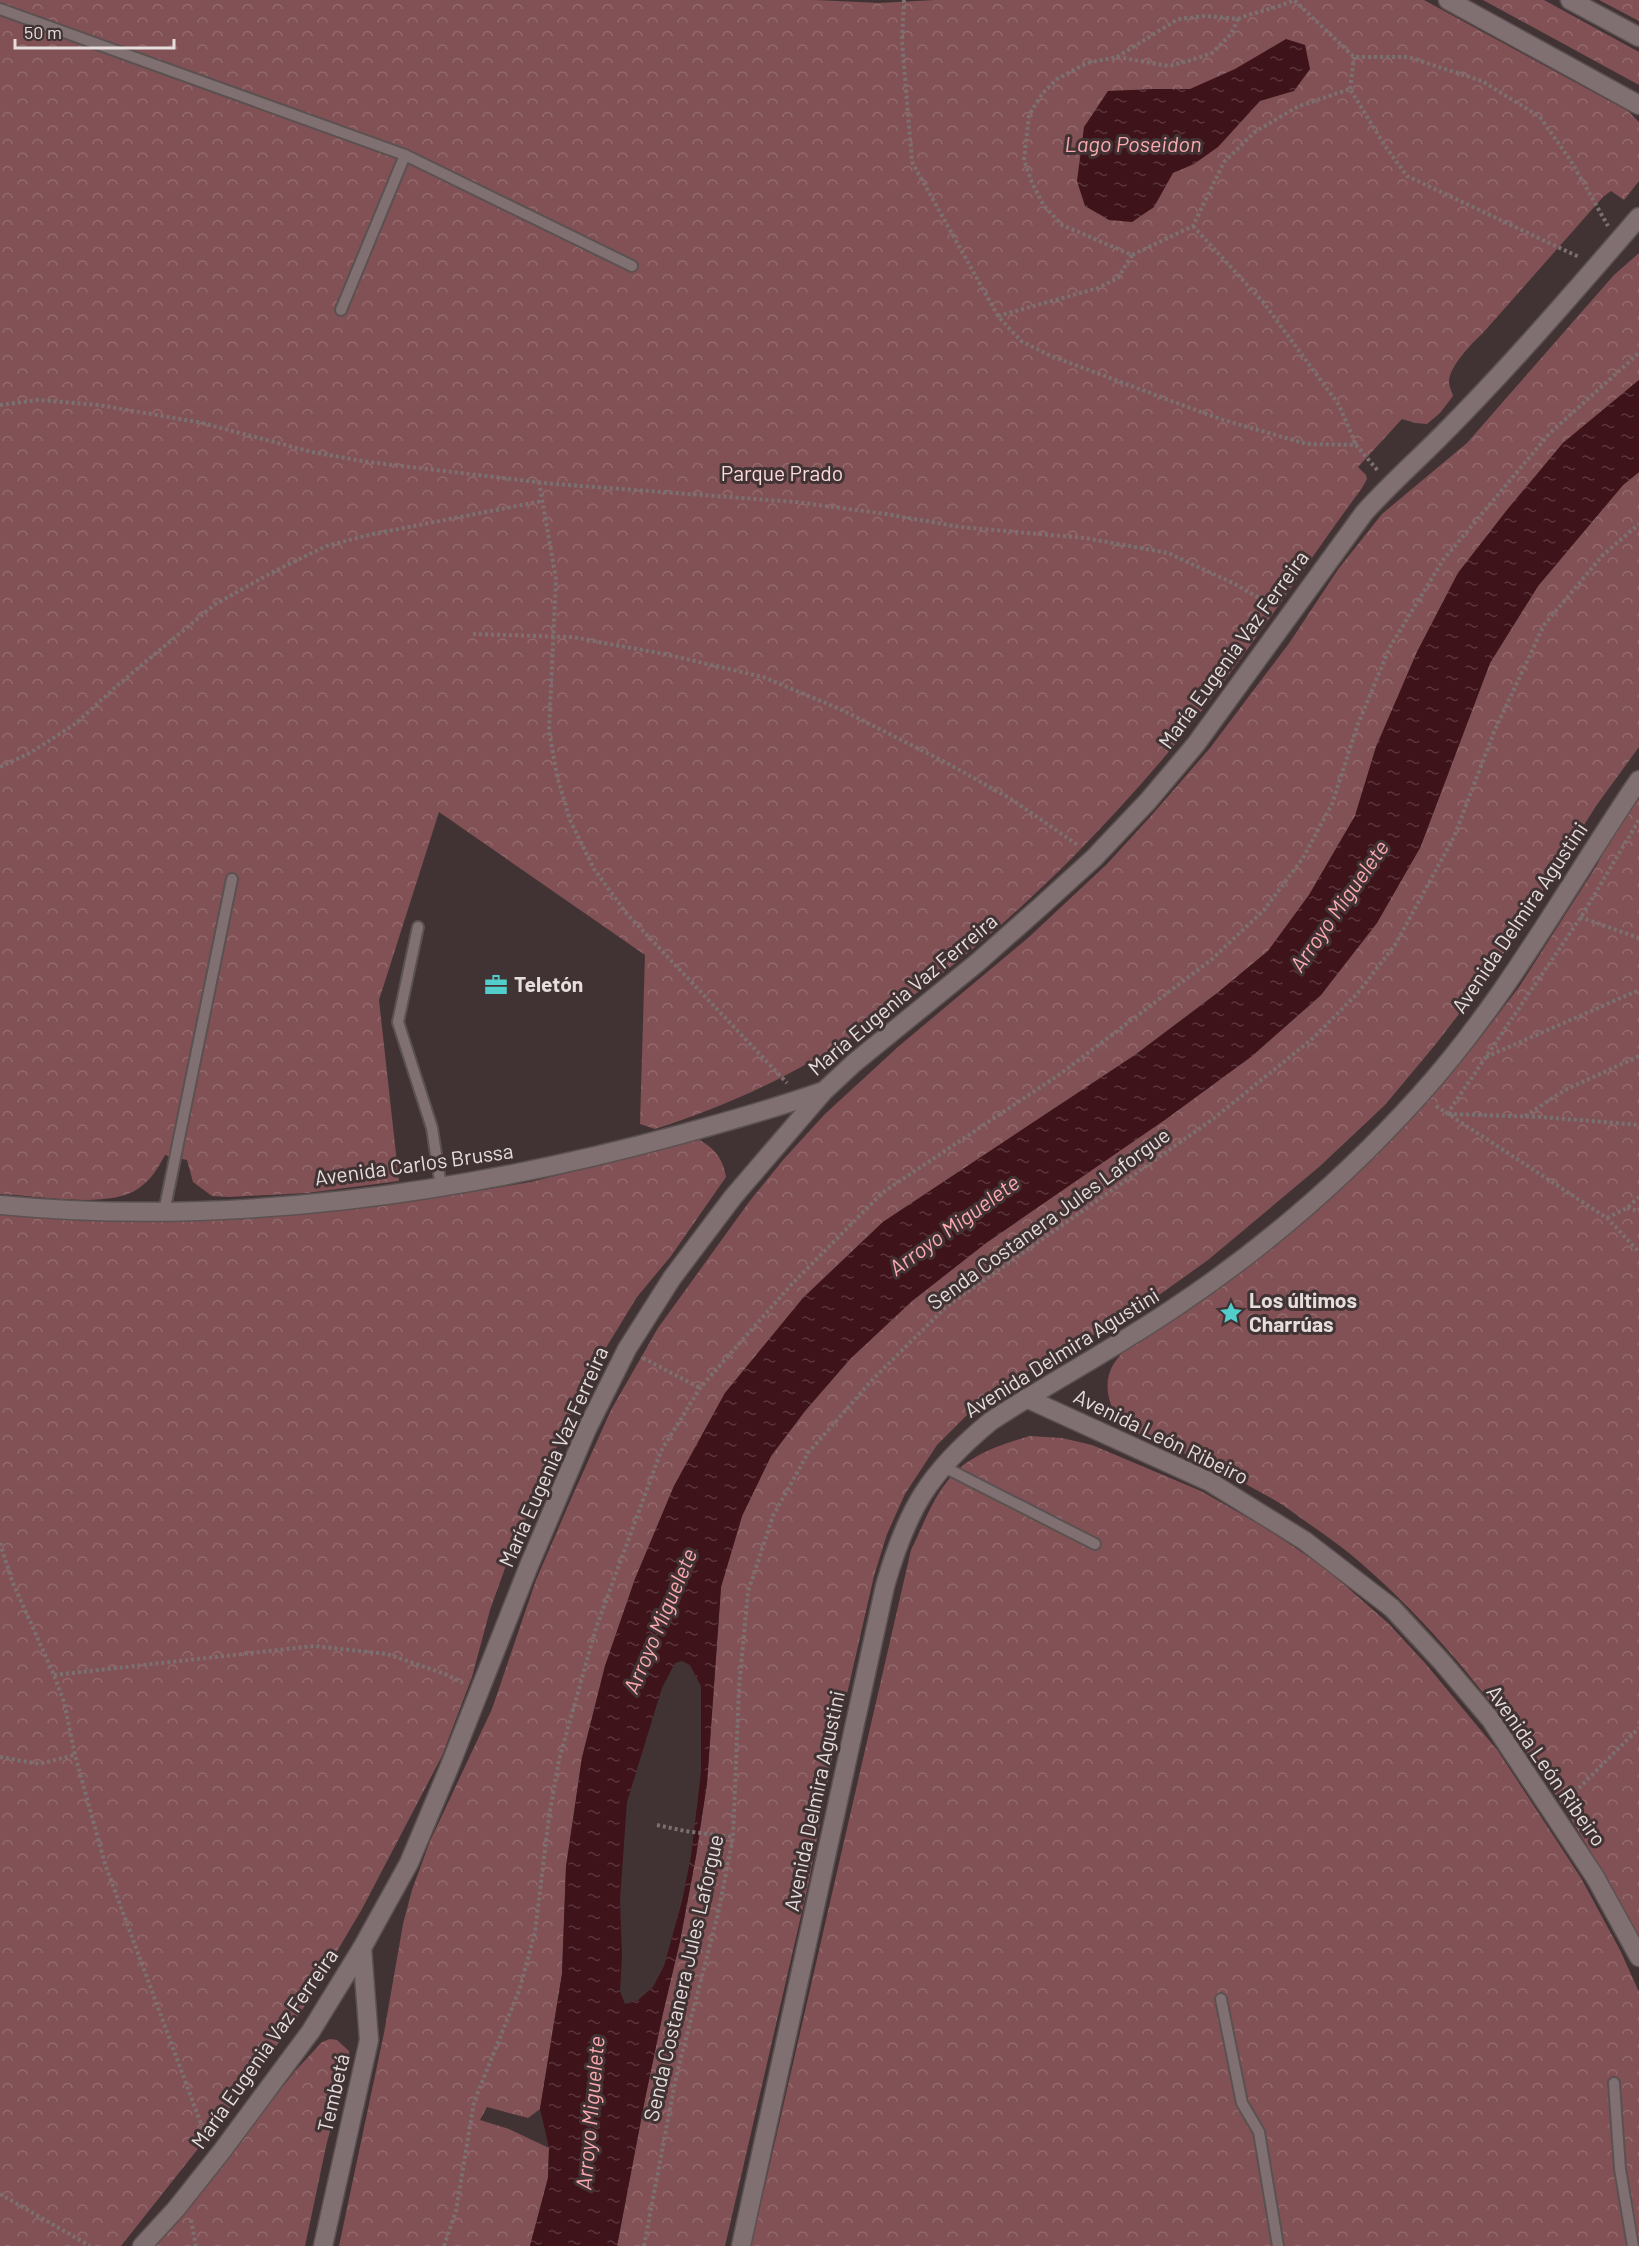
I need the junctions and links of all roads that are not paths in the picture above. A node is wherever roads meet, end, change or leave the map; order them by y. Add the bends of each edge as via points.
1 (1448, 0) edge
2 (1570, 0) edge
3 (0, 9) edge
4 (1639, 37) edge
5 (1639, 105) edge
6 (405, 155) junction
7 (1639, 217) edge
8 (633, 266) dead end
9 (341, 310) dead end
10 (1639, 780) edge
11 (232, 879) dead end
12 (418, 927) dead end
13 (824, 1091) junction
14 (441, 1187) junction
15 (0, 1205) edge
16 (165, 1212) junction
17 (1026, 1398) junction
18 (942, 1466) junction
19 (1095, 1544) dead end
20 (362, 1948) junction
21 (1639, 1957) edge
22 (1221, 2000) dead end
23 (1614, 2083) dead end
24 (142, 2246) edge
25 (323, 2246) edge
26 (741, 2246) edge
27 (1278, 2246) edge
28 (1633, 2246) edge

1 - 5 street
2 - 4 street
3 - 6 lane
6 - 8 lane
6 - 9 lane
7 - 13 street, María Eugenia Vaz Ferreira via 1438,438 1364,513 1196,744 1148,801 1094,858 978,962
10 - 17 street, Avenida Delmira Agustini via 1475,1028 1420,1095 1346,1170 1249,1254 1178,1306
11 - 16 lane
12 - 14 lane via 398,1022 432,1128
13 - 14 street, Avenida Carlos Brussa via 622,1150
13 - 20 street, María Eugenia Vaz Ferreira via 733,1197 672,1278 627,1349 587,1429 528,1568 409,1863
14 - 16 street, Avenida Carlos Brussa via 295,1205
15 - 16 street, Avenida Carlos Brussa
17 - 18 street, Avenida Delmira Agustini via 991,1421
17 - 21 street, Avenida León Ribeiro via 1210,1482 1286,1528 1392,1608 1491,1720 1595,1877
18 - 19 lane
18 - 26 street, Avenida Delmira Agustini via 909,1517 885,1586
20 - 24 street, María Eugenia Vaz Ferreira via 311,2031 215,2160
20 - 25 street, Tembetá via 369,2040
22 - 27 lane via 1242,2103 1259,2132
23 - 28 lane via 1620,2169

